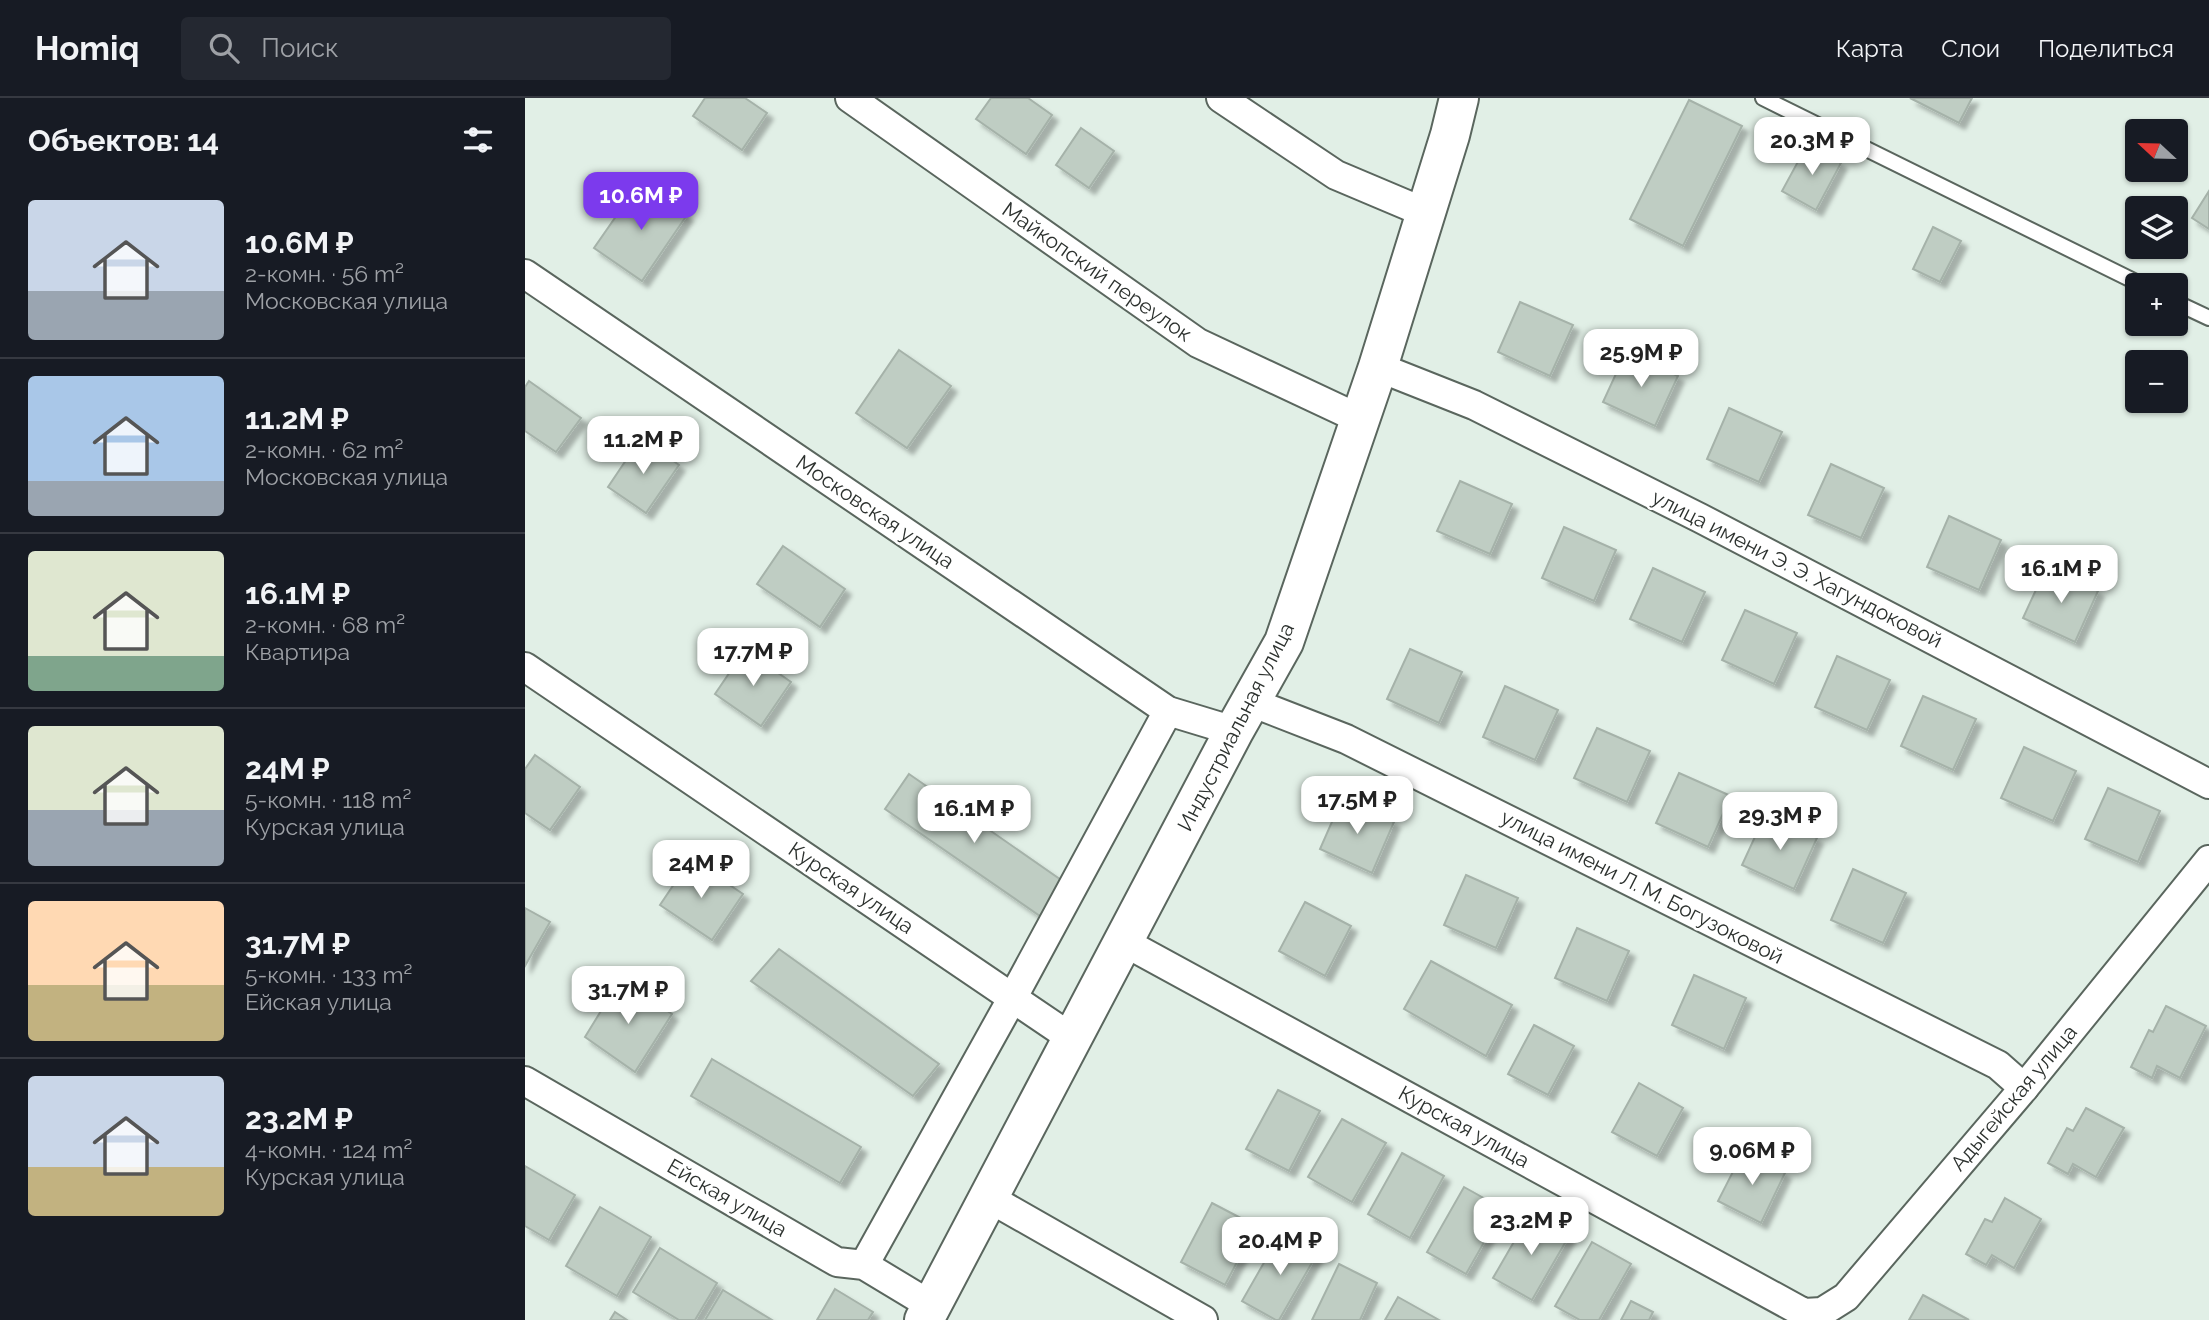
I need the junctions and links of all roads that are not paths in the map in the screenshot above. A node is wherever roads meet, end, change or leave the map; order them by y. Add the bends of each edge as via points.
1 (850, 98) edge
2 (1221, 98) edge
3 (1459, 98) edge
4 (1763, 98) edge
5 (1426, 213) junction
6 (525, 274) edge
7 (2125, 277) edge
8 (2188, 308) edge
9 (2209, 318) edge
10 (1378, 367) junction
11 (1360, 419) junction
12 (525, 667) edge
13 (1168, 711) junction
14 (1243, 716) junction
15 (2209, 784) edge
16 (2209, 860) edge
17 (1124, 942) junction
18 (1013, 998) junction
19 (1073, 1039) junction
20 (525, 1081) edge
21 (2024, 1088) junction
22 (989, 1198) junction
23 (864, 1265) junction
24 (928, 1313) edge
25 (1804, 1313) joint
26 (1203, 1320) edge

1 - 11 street, Майкопский переулок via 1198,342
2 - 5 street via 1336,175
3 - 5 street, Индустриальная улица
4 - 7 lane
5 - 10 street, Индустриальная улица
6 - 13 street, Московская улица
8 - 9 lane
10 - 11 street, Индустриальная улица
10 - 15 street, улица имени Э. Э. Хагундоковой via 1474,405 1700,518
11 - 14 street, Индустриальная улица via 1284,642
12 - 18 street, Курская улица
13 - 14 street, Московская улица
13 - 18 street
14 - 17 street, Индустриальная улица
14 - 21 street, улица имени Л. М. Богузоковой via 1358,745 1999,1065
16 - 21 street, Адыгейская улица
17 - 19 street, Индустриальная улица
17 - 25 street, Курская улица
18 - 19 street, Курская улица
18 - 23 street
19 - 22 street, Индустриальная улица
20 - 23 street, Ейская улица via 837,1262
21 - 25 street, Адыгейская улица via 1846,1297 1822,1312
22 - 24 street, Индустриальная улица
22 - 26 street
23 - 24 street, Ейская улица

